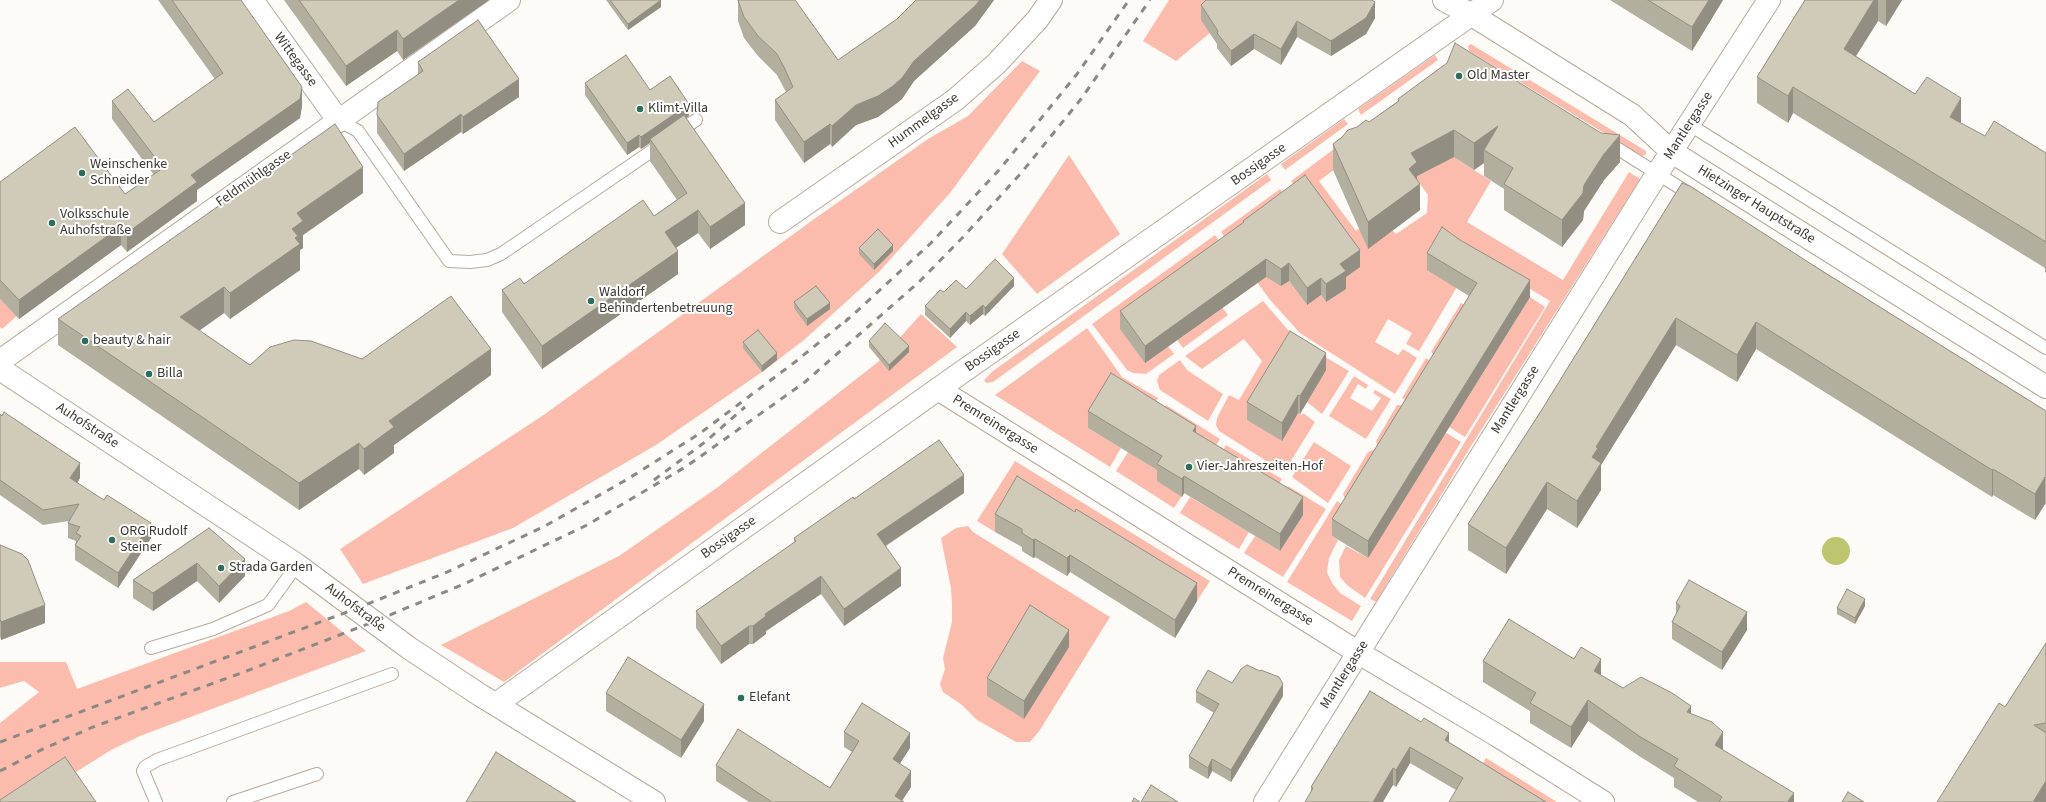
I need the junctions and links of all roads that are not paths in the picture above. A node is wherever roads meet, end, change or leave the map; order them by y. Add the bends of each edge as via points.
1 (252, 0) edge
2 (509, 0) edge
3 (1051, 0) edge
4 (1444, 0) edge
5 (1452, 0) edge
6 (1492, 0) edge
7 (1769, 0) edge
8 (1472, 15) junction
9 (338, 120) junction
10 (696, 120) dead end
11 (1690, 125) junction
12 (1598, 137) edge
13 (1672, 152) junction
14 (1657, 174) junction
15 (1704, 203) edge
16 (780, 222) dead end
17 (2046, 348) edge
18 (0, 360) edge
19 (0, 369) edge
20 (2046, 387) edge
21 (938, 389) junction
22 (297, 565) junction
23 (151, 648) dead end
24 (1359, 653) junction
25 (392, 674) dead end
26 (496, 704) junction
27 (317, 774) dead end
28 (156, 802) edge
29 (233, 802) edge
30 (654, 802) edge
31 (1265, 802) edge
32 (1603, 802) edge

1 - 9 street, Wittegasse
2 - 9 street, Feldmühlgasse
3 - 16 street, Hummelgasse via 1037,20 996,64 955,100
4 - 8 street, Hietzinger Hauptstraße
5 - 8 street, Hietzinger Hauptstraße
6 - 8 street, Bossigasse
7 - 11 street, Mantlergasse
8 - 13 street, Hietzinger Hauptstraße via 1632,115
8 - 21 street, Bossigasse via 1451,39
9 - 10 lane via 358,131 449,261 470,262 487,260 514,246
9 - 18 street, Feldmühlgasse
11 - 13 street, Mantlergasse
11 - 17 lane
12 - 14 lane, Hietzinger Hauptstraße
13 - 14 street, Mantlergasse
13 - 20 street, Hietzinger Hauptstraße
14 - 15 lane, Hietzinger Hauptstraße
14 - 24 street, Mantlergasse
19 - 22 street, Auhofstraße
21 - 24 street, Premreinergasse
21 - 26 street, Bossigasse
22 - 23 lane via 268,605 213,629
22 - 26 street, Auhofstraße via 409,648
24 - 31 street, Mantlergasse
24 - 32 street, Premreinergasse
25 - 28 lane via 157,760 143,771
26 - 30 street, Auhofstraße
27 - 29 lane

